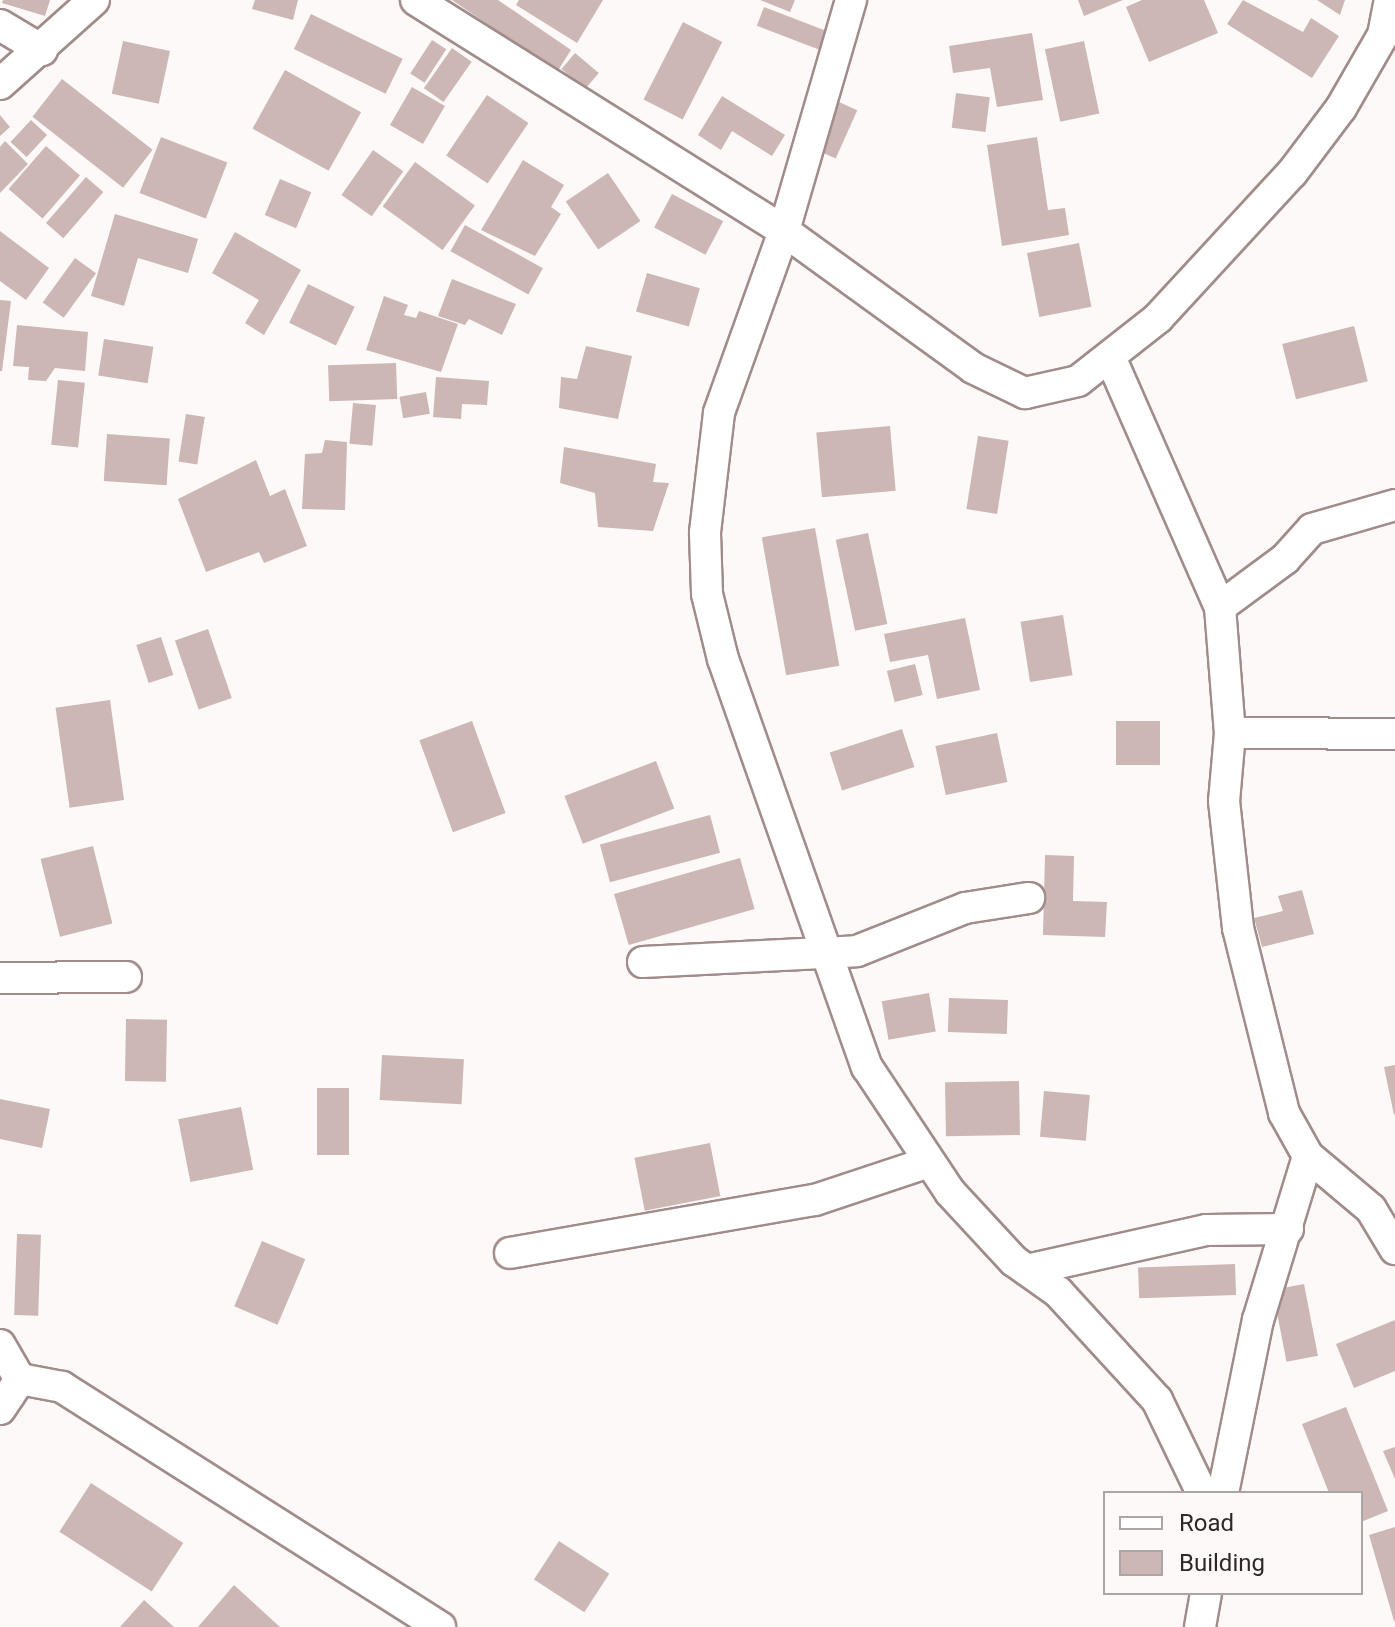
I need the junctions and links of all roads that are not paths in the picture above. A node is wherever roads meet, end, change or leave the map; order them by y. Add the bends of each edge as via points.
1 (94, 0) edge
2 (851, 0) edge
3 (1390, 0) edge
4 (425, 3) edge
5 (0, 25) edge
6 (1389, 37) edge
7 (42, 50) junction
8 (0, 84) edge
9 (784, 231) junction
10 (1111, 359) junction
11 (1395, 505) edge
12 (1220, 607) junction
13 (1230, 733) junction
14 (1395, 734) edge
15 (1029, 898) dead end
16 (824, 954) junction
17 (643, 962) dead end
18 (126, 977) dead end
19 (0, 978) edge
20 (1308, 1156) junction
21 (929, 1162) junction
22 (1383, 1205) edge
23 (1288, 1229) junction
24 (1395, 1249) edge
25 (510, 1253) dead end
26 (1027, 1270) junction
27 (0, 1345) edge
28 (20, 1379) junction
29 (0, 1409) edge
30 (1201, 1491) edge
31 (1223, 1491) edge
32 (1206, 1595) edge
33 (440, 1627) edge
34 (1200, 1627) edge

1 - 7 street
2 - 9 street
3 - 6 street
4 - 9 street
5 - 7 street
6 - 10 street via 1292,173
7 - 8 street
9 - 10 street via 973,368 1025,393 1078,381
9 - 16 street via 719,413 705,533 707,594
10 - 12 street
11 - 12 street via 1312,529 1285,559
12 - 13 street
13 - 14 street
13 - 20 street via 1224,801 1238,928 1284,1113
15 - 16 street via 965,908 857,951
16 - 17 street
16 - 21 street via 867,1067
18 - 19 street
20 - 22 street
20 - 23 street
21 - 25 street via 815,1200
21 - 26 street
22 - 24 street
23 - 26 street via 1206,1230
23 - 31 street via 1258,1320
26 - 30 street via 1058,1292 1157,1400
27 - 28 street
28 - 29 street
28 - 33 street via 62,1387
32 - 34 street

